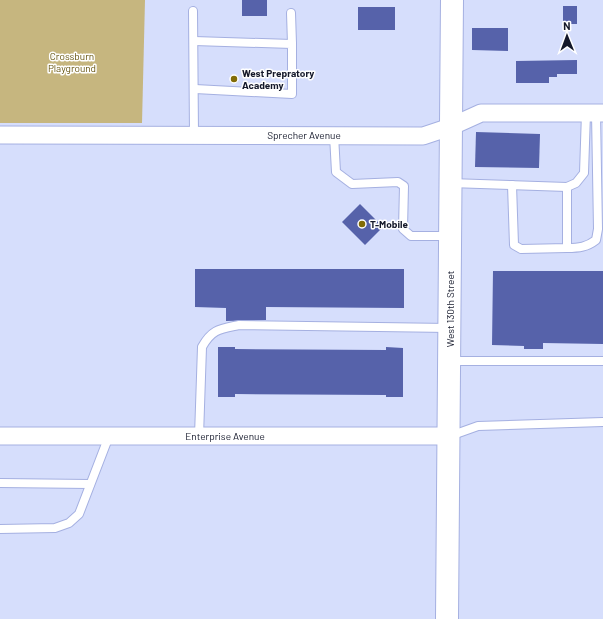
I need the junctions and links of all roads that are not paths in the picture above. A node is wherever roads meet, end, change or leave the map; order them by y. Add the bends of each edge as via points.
1 (452, 0) edge
2 (193, 11) dead end
3 (291, 13) dead end
4 (194, 41) junction
5 (292, 44) junction
6 (195, 89) junction
7 (595, 113) edge
8 (450, 127) junction
9 (0, 135) edge
10 (194, 135) junction
11 (334, 136) junction
12 (450, 183) junction
13 (512, 185) junction
14 (567, 187) junction
15 (450, 236) junction
16 (567, 248) junction
17 (450, 328) junction
18 (450, 361) junction
19 (603, 361) edge
20 (603, 422) edge
21 (0, 436) edge
22 (109, 436) junction
23 (199, 436) junction
24 (450, 436) junction
25 (0, 483) edge
26 (90, 484) junction
27 (0, 528) edge
28 (447, 619) edge

1 - 8 main road, West 130th Street
2 - 4 lane
3 - 5 lane
4 - 5 lane
4 - 6 lane
5 - 6 lane via 292,94
6 - 10 lane
7 - 8 street, Sprecher Avenue via 481,113
7 - 14 lane via 584,173 576,183
7 - 16 lane via 598,230 596,240 589,246
8 - 11 street, Sprecher Avenue via 423,136
8 - 12 main road, West 130th Street
9 - 10 street, Sprecher Avenue
10 - 11 street, Sprecher Avenue
11 - 15 lane via 336,172 352,184 398,182 404,186 403,229 411,236
12 - 13 lane
12 - 15 main road, West 130th Street
13 - 14 lane
13 - 16 lane via 514,245 521,249
14 - 16 lane
15 - 17 main road, West 130th Street
17 - 18 main road, West 130th Street
17 - 23 lane via 239,325 215,330 202,347
18 - 19 lane
18 - 24 main road, West 130th Street
20 - 24 lane via 478,426
21 - 22 street, Enterprise Avenue
22 - 23 street, Enterprise Avenue
22 - 26 lane
23 - 24 street, Enterprise Avenue
24 - 28 main road, West 130th Street
25 - 26 lane
26 - 27 lane via 79,514 68,523 55,528

